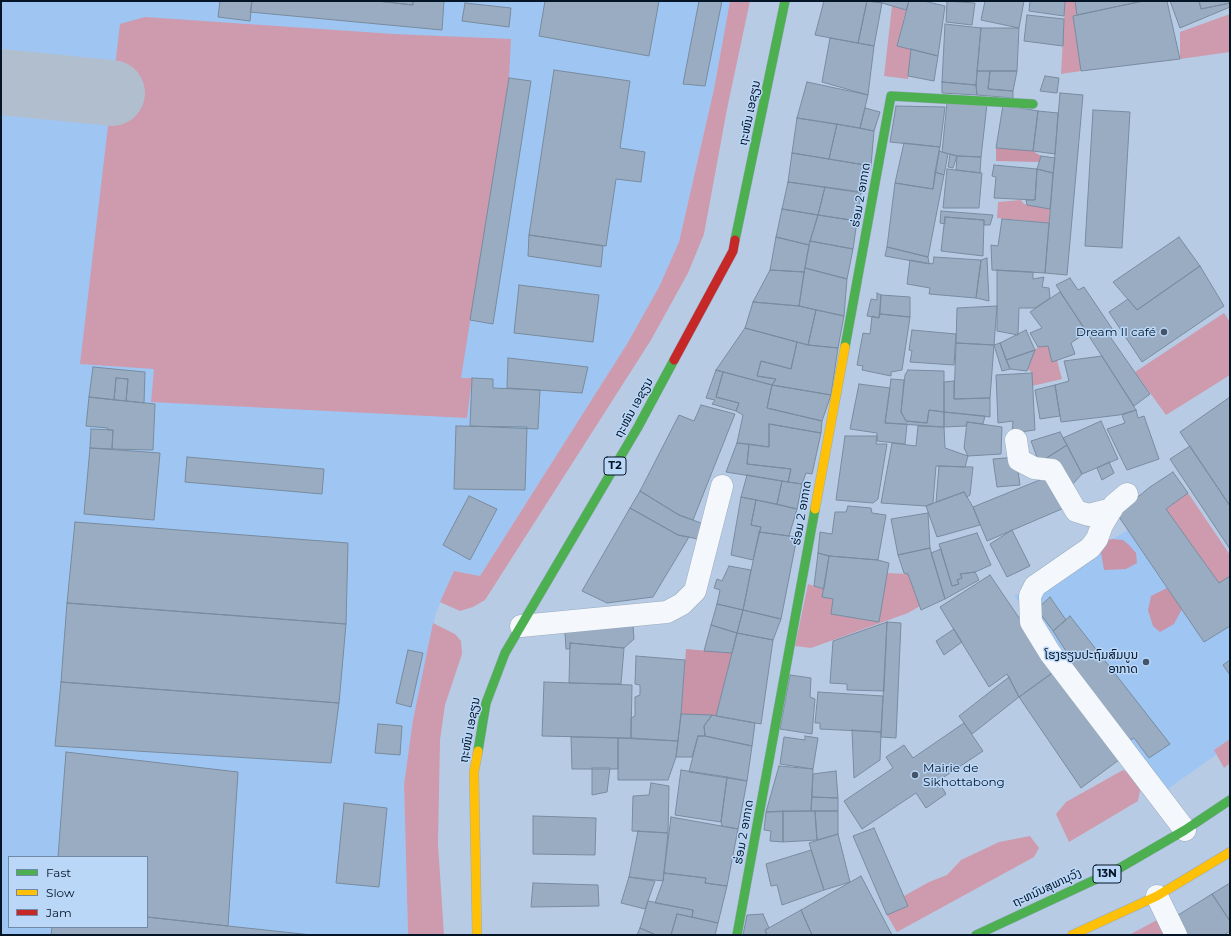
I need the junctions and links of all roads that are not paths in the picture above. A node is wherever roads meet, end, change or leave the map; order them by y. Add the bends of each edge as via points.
1 (785, 1) edge
2 (1033, 104) dead end
3 (1016, 440) dead end
4 (722, 486) dead end
5 (521, 626) junction
6 (1230, 800) edge
7 (1185, 830) junction
8 (1230, 852) edge
9 (1157, 896) junction
10 (478, 934) edge
11 (737, 935) edge
12 (976, 935) edge
13 (1072, 935) edge
14 (1176, 935) edge

1 - 5 main road, ຖະໜົນ ເອຊຽນ / T2 via 733,251 638,427
2 - 11 main road, ຮ່ອມ 2 ອາກາດ via 891,96
3 - 7 street via 1019,460 1034,468 1052,470 1076,511 1089,515 1119,502 1102,525 1097,540 1090,548 1035,586 1030,596 1031,622 1050,653
4 - 5 street via 695,591 682,604 667,612
5 - 10 main road, ຖະໜົນ ເອຊຽນ / T2 via 505,653 486,703 474,772
6 - 7 main road, ຖະຫນົນສຸພານຸວົງ / 13N
7 - 12 main road, ຖະຫນົນສຸພານຸວົງ / 13N via 1118,869
8 - 9 main road
9 - 13 main road
9 - 14 street

